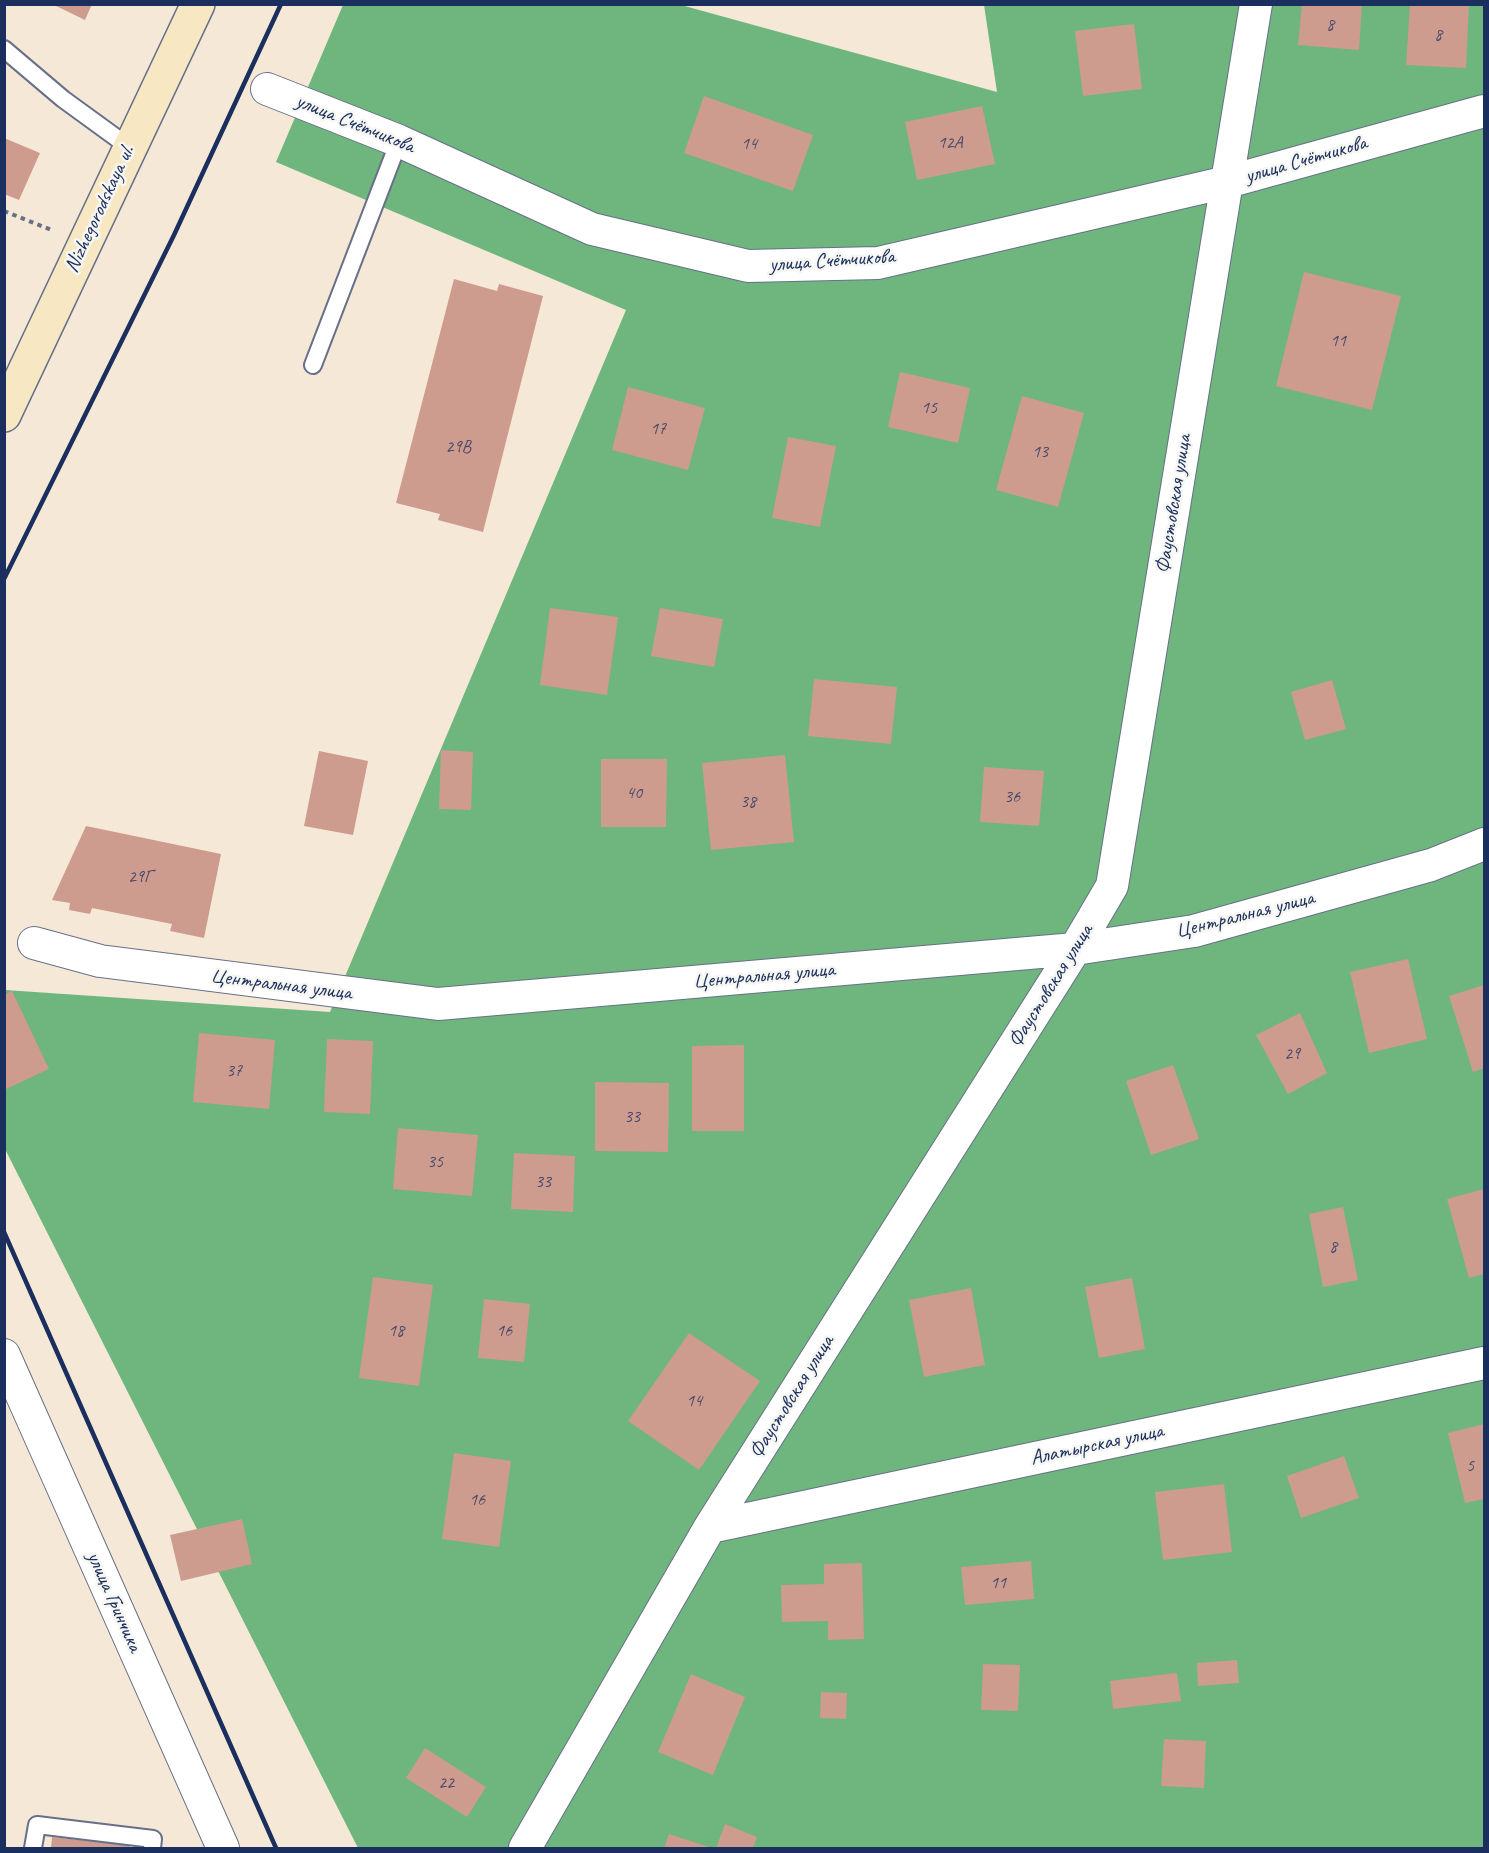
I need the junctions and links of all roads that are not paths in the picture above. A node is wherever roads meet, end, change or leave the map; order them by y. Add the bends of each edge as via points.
1 (198, 4) edge
2 (1256, 4) edge
3 (4, 49) edge
4 (267, 89) dead end
5 (1485, 111) edge
6 (399, 141) junction
7 (129, 147) junction
8 (1227, 182) junction
9 (313, 365) dead end
10 (13, 374) edge
11 (4, 415) edge
12 (1485, 844) edge
13 (34, 943) dead end
14 (1076, 949) junction
15 (4, 1356) edge
16 (1485, 1363) edge
17 (710, 1527) junction
18 (33, 1848) edge
19 (152, 1848) edge
20 (223, 1848) edge
21 (525, 1848) edge

1 - 7 street, Nizhegorodskaya ul.
2 - 8 street, Фаустовская улица
3 - 7 lane
4 - 6 street, улица Счётчикова
5 - 8 street, улица Счётчикова
6 - 8 street, улица Счётчикова via 592,229 748,266 878,263
6 - 9 lane
7 - 10 street, Nizhegorodskaya ul.
8 - 14 street, Фаустовская улица via 1112,886
10 - 11 street, Nizhegorodskaya ul.
12 - 14 street, Центральная улица via 1431,865 1194,931
13 - 14 street, Центральная улица via 100,961 438,1004
14 - 17 street, Фаустовская улица
15 - 20 street, улица Гринчика
16 - 17 street, Алатырская улица
17 - 21 street, Фаустовская улица
18 - 19 lane via 37,1825 153,1839

